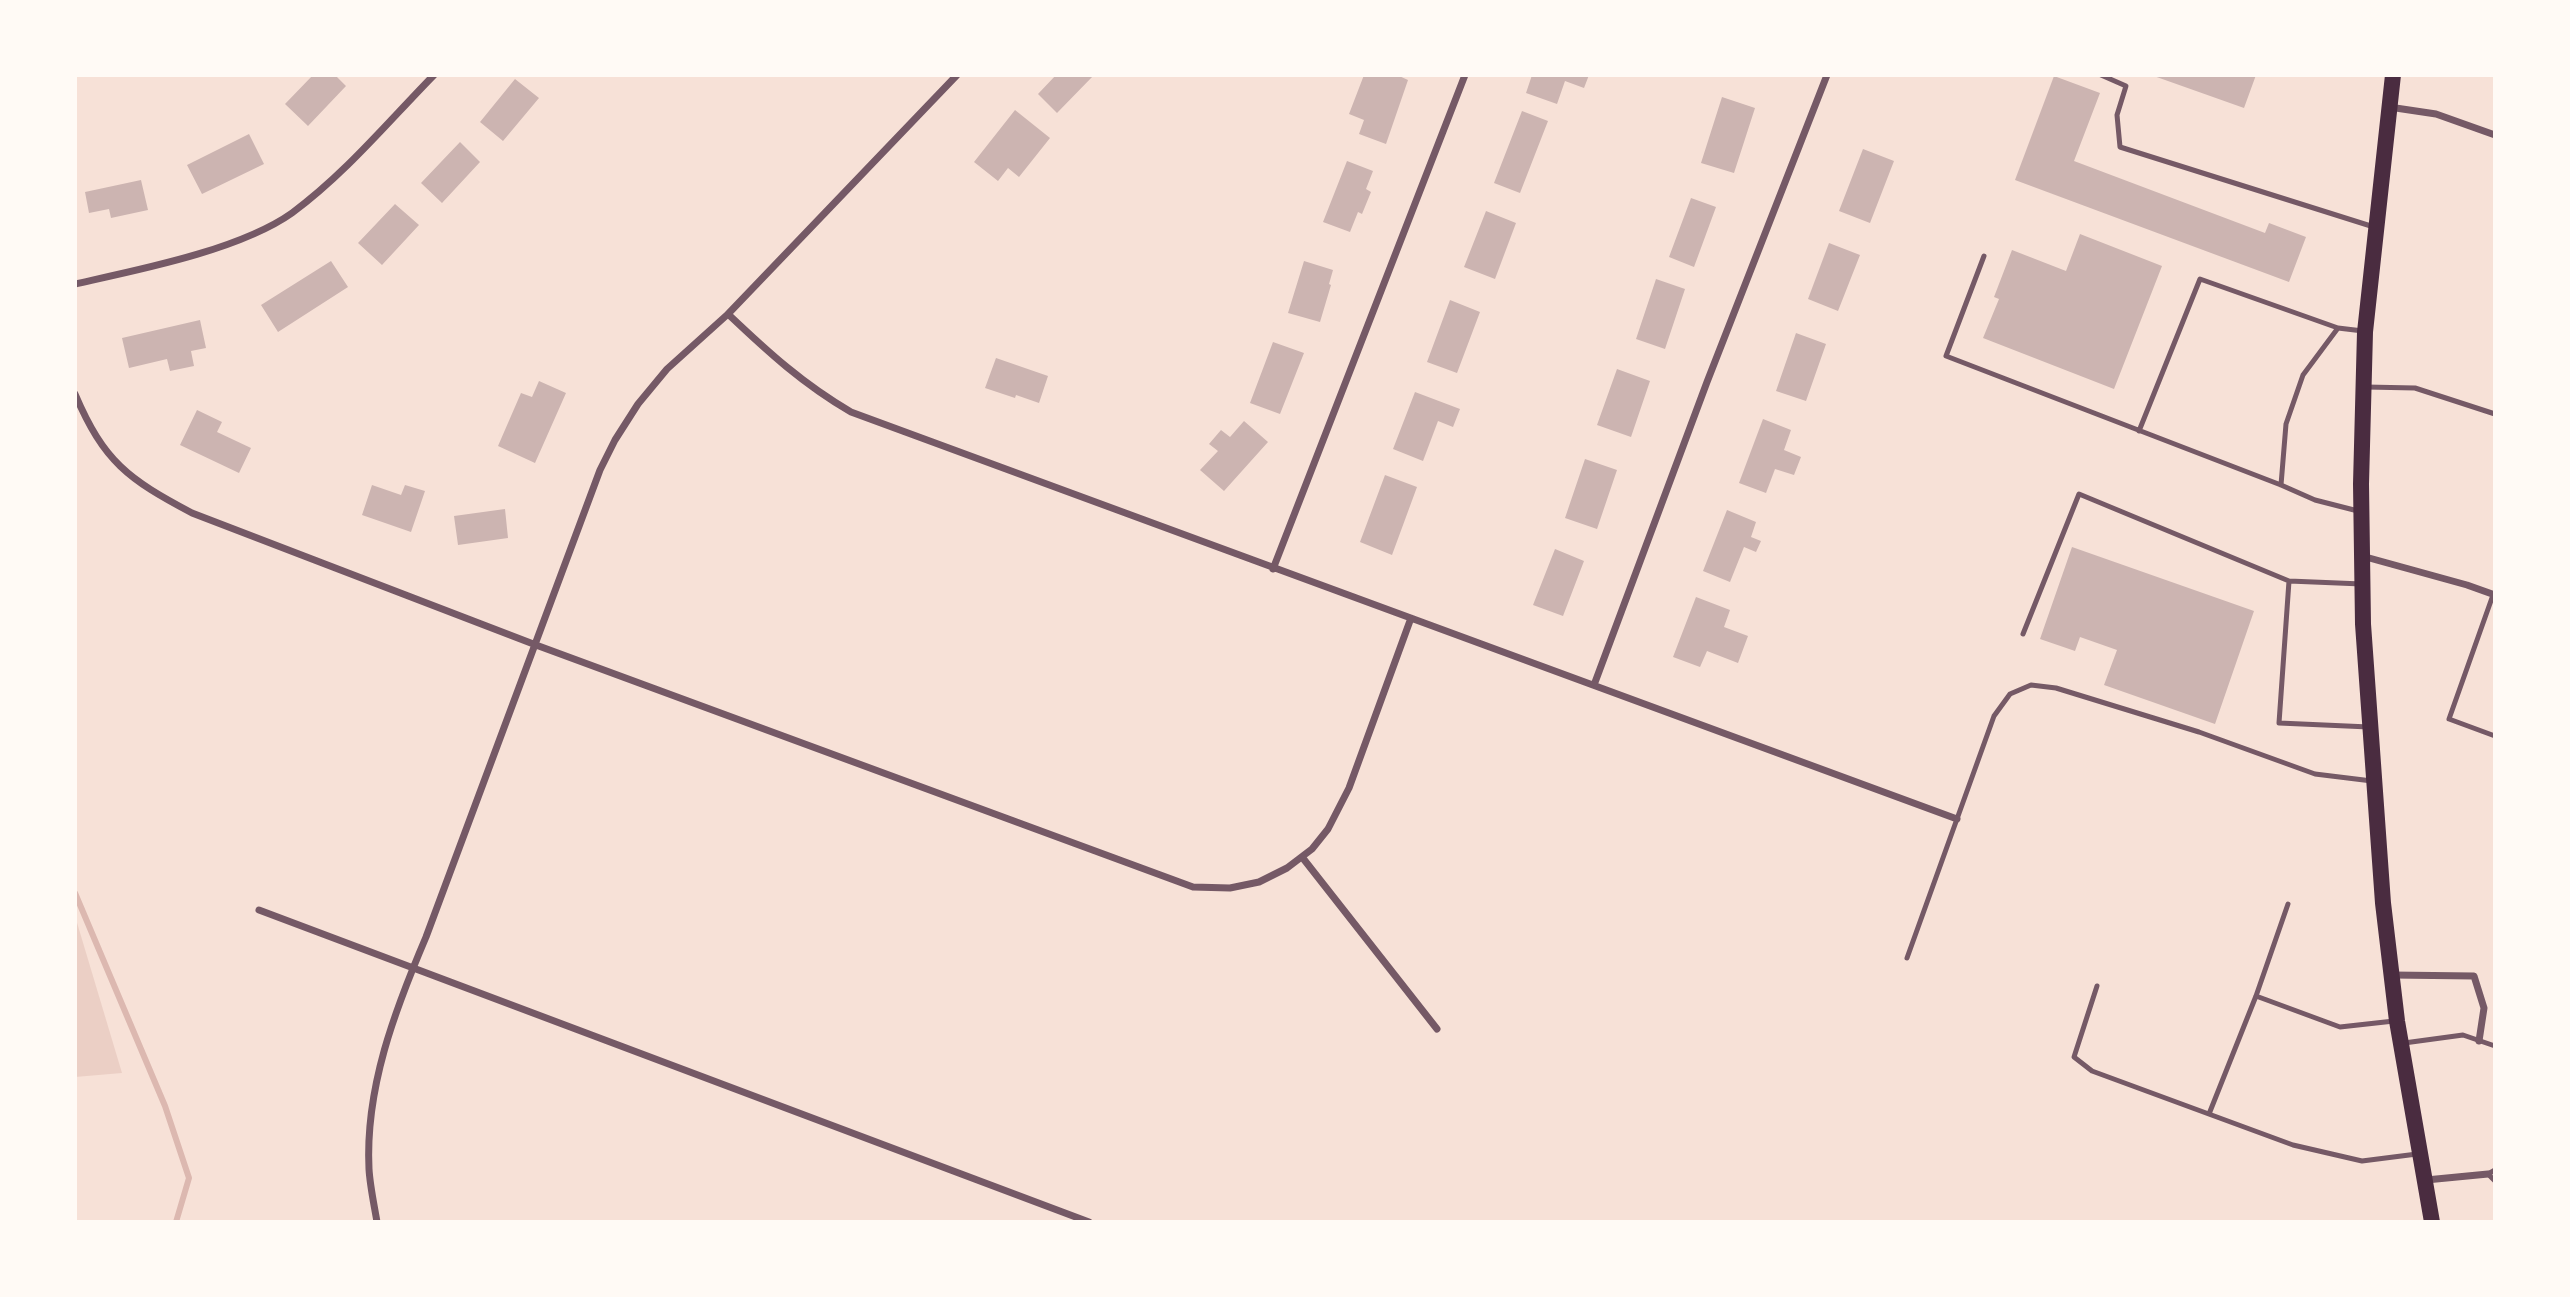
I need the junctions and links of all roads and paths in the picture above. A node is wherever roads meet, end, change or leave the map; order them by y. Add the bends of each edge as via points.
1 (434, 75) edge
2 (957, 75) edge
3 (1465, 75) edge
4 (1827, 75) edge
5 (2101, 75) edge
6 (2393, 75) edge
7 (2389, 107) junction
8 (2495, 135) edge
9 (2377, 228) junction
10 (1984, 256) dead end
11 (75, 284) edge
12 (728, 314) junction
13 (2338, 328) junction
14 (2365, 331) junction
15 (2365, 387) junction
16 (75, 394) edge
17 (2495, 414) edge
18 (2139, 431) junction
19 (2281, 485) junction
20 (2361, 512) junction
21 (2361, 556) junction
22 (1273, 569) junction
23 (2289, 581) junction
24 (2362, 584) junction
25 (2494, 595) edge
26 (1411, 618) junction
27 (2023, 634) dead end
28 (536, 645) junction
29 (1594, 685) junction
30 (2369, 727) junction
31 (2495, 736) edge
32 (2372, 781) junction
33 (1957, 819) junction
34 (1302, 857) junction
35 (2288, 904) dead end
36 (259, 910) dead end
37 (1907, 958) dead end
38 (413, 968) junction
39 (2391, 975) junction
40 (2097, 986) dead end
41 (2256, 996) junction
42 (2397, 1021) junction
43 (1437, 1030) dead end
44 (2479, 1041) junction
45 (2401, 1044) junction
46 (2495, 1046) edge
47 (2209, 1114) junction
48 (2420, 1154) junction
49 (2491, 1172) edge
50 (2425, 1180) junction
51 (2495, 1181) edge
52 (377, 1222) edge
53 (1089, 1222) edge
54 (2432, 1222) edge

1 - 11 street via 335,176 291,213 219,247
2 - 12 street
3 - 22 street
4 - 29 street
5 - 9 lane via 2126,86 2117,115 2120,147
6 - 7 main road
7 - 8 street via 2436,114
7 - 9 main road
9 - 14 main road
10 - 18 lane via 1946,356
12 - 22 street via 778,362 851,412
12 - 28 street via 667,369 615,440
13 - 14 lane
13 - 18 lane via 2200,279
13 - 19 lane via 2303,375 2286,424
14 - 15 main road
15 - 17 lane via 2415,388
15 - 20 main road
16 - 28 street via 101,446 150,491 204,518
18 - 19 lane
19 - 20 lane
20 - 21 main road
21 - 24 main road
21 - 25 street
22 - 26 street
23 - 24 lane
23 - 27 lane via 2079,494
23 - 30 lane via 2279,723
24 - 30 main road
25 - 31 lane via 2449,719
26 - 29 street
26 - 34 street via 1349,788 1328,829
28 - 34 street via 1194,887 1230,888 1259,882
28 - 38 street
29 - 33 street
30 - 32 main road
32 - 33 lane via 2315,774 2199,732 2056,688 2031,685 2010,694 1994,716
32 - 39 main road
33 - 37 lane
34 - 43 street
35 - 41 lane
36 - 38 street
38 - 52 street via 377,1081 369,1170
38 - 53 street
39 - 42 main road
39 - 44 street via 2474,975 2484,1008
40 - 47 lane via 2074,1057 2092,1071
41 - 42 lane via 2340,1027
41 - 47 lane
42 - 45 main road
44 - 45 lane via 2463,1035
44 - 46 lane
45 - 48 main road
47 - 48 lane via 2293,1145 2362,1161
48 - 50 main road
49 - 50 street
49 - 51 lane
50 - 54 main road

